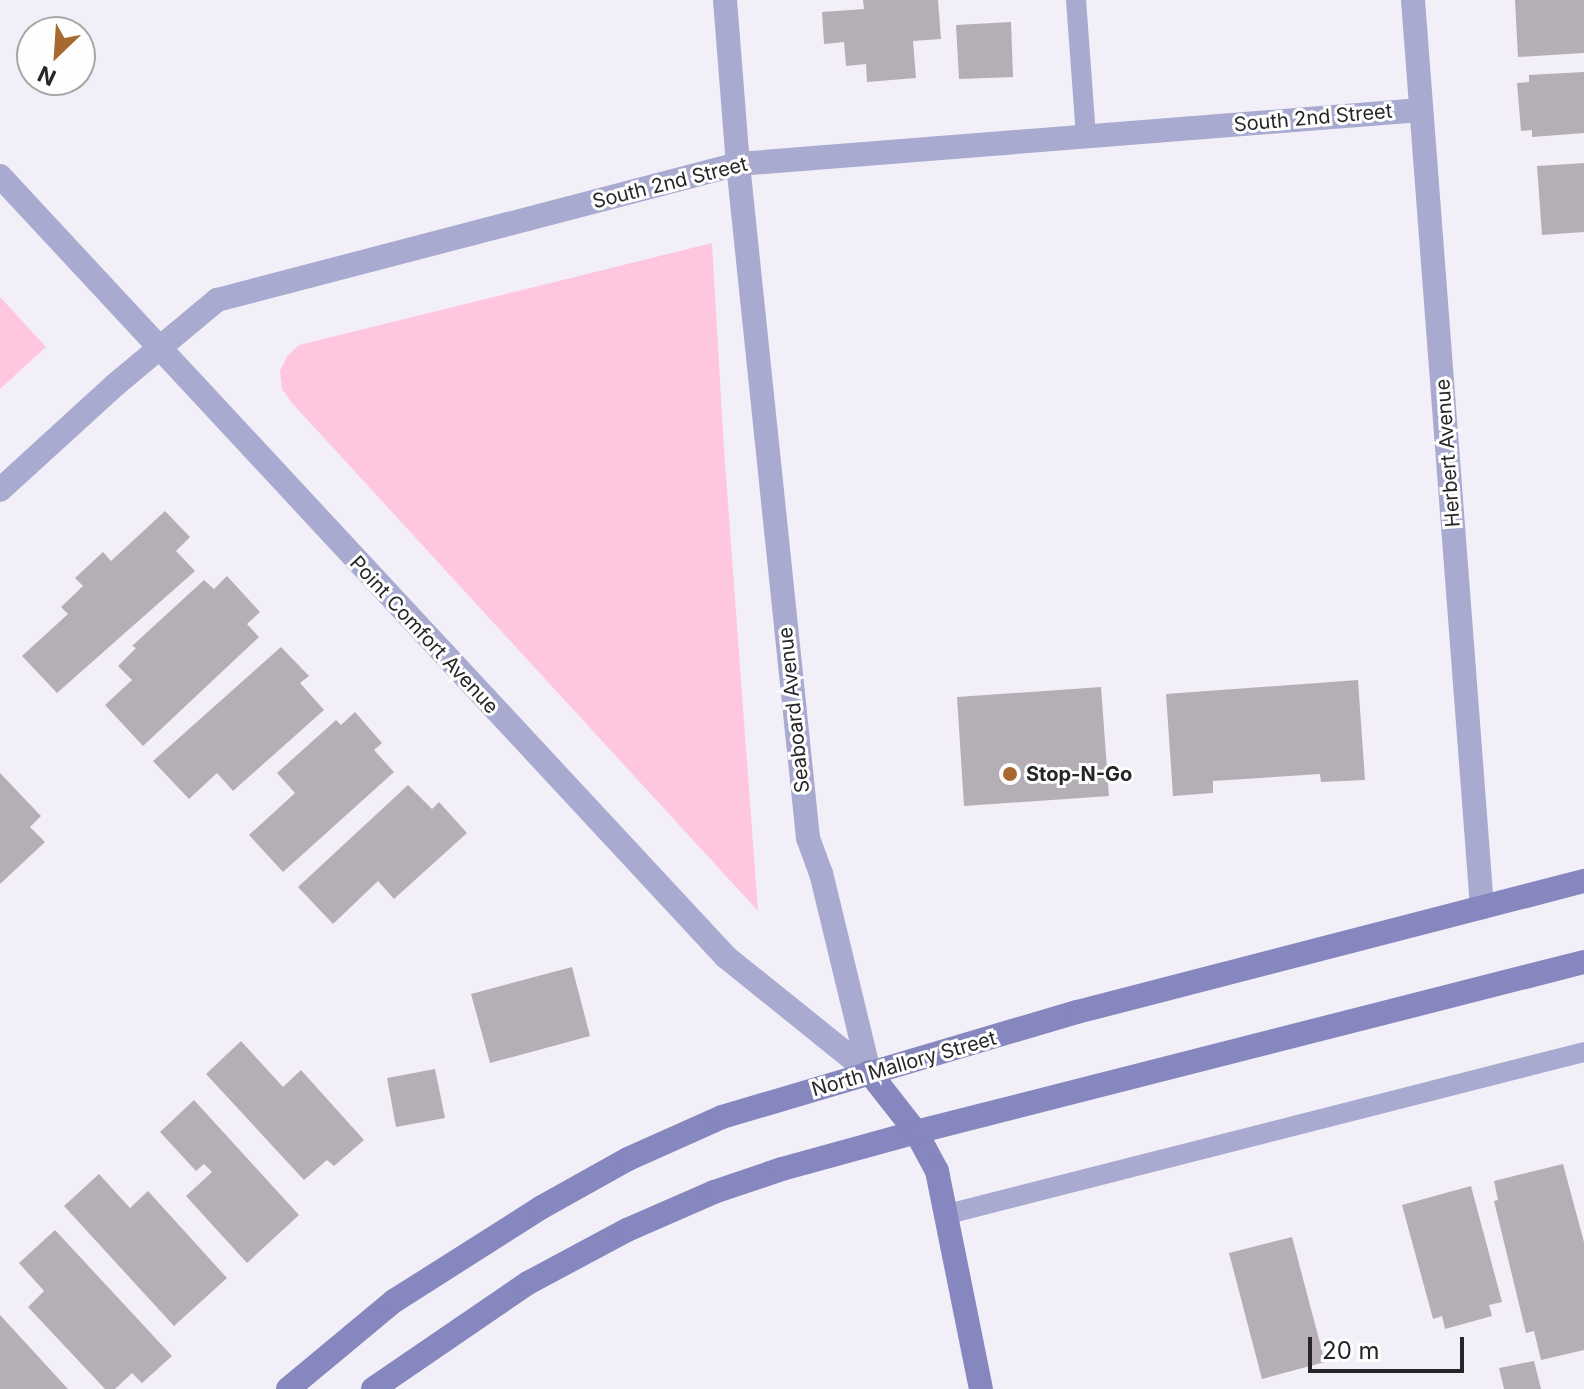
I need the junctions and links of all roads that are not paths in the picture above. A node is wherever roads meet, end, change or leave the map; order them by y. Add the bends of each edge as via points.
1 (725, 0) edge
2 (1076, 0) edge
3 (1413, 0) edge
4 (1421, 110) junction
5 (1086, 136) junction
6 (738, 164) junction
7 (0, 176) edge
8 (158, 348) junction
9 (0, 490) edge
10 (1584, 881) edge
11 (1482, 907) junction
12 (1584, 962) edge
13 (1584, 1052) edge
14 (869, 1072) junction
15 (916, 1132) junction
16 (948, 1214) junction
17 (288, 1389) edge
18 (373, 1389) edge
19 (981, 1389) edge

1 - 6 street, Seaboard Avenue
2 - 5 lane
3 - 4 street, Herbert Avenue
4 - 5 street, South 2nd Street
4 - 11 street, Herbert Avenue
5 - 6 street, South 2nd Street
6 - 8 street, South 2nd Street via 217,300
6 - 14 street, Seaboard Avenue via 808,838
7 - 8 street, Point Comfort Avenue
8 - 9 street, South 2nd Street
8 - 14 street, Point Comfort Avenue via 726,957
10 - 11 main road, North Mallory Street
11 - 14 main road, North Mallory Street
12 - 15 main road
13 - 16 lane
14 - 15 main road, Seaboard Avenue
14 - 17 main road, North Mallory Street via 722,1117 628,1159 394,1301
15 - 16 main road, Seaboard Avenue via 937,1171
15 - 18 main road via 782,1169 627,1230 528,1283
16 - 19 main road, Seaboard Avenue

